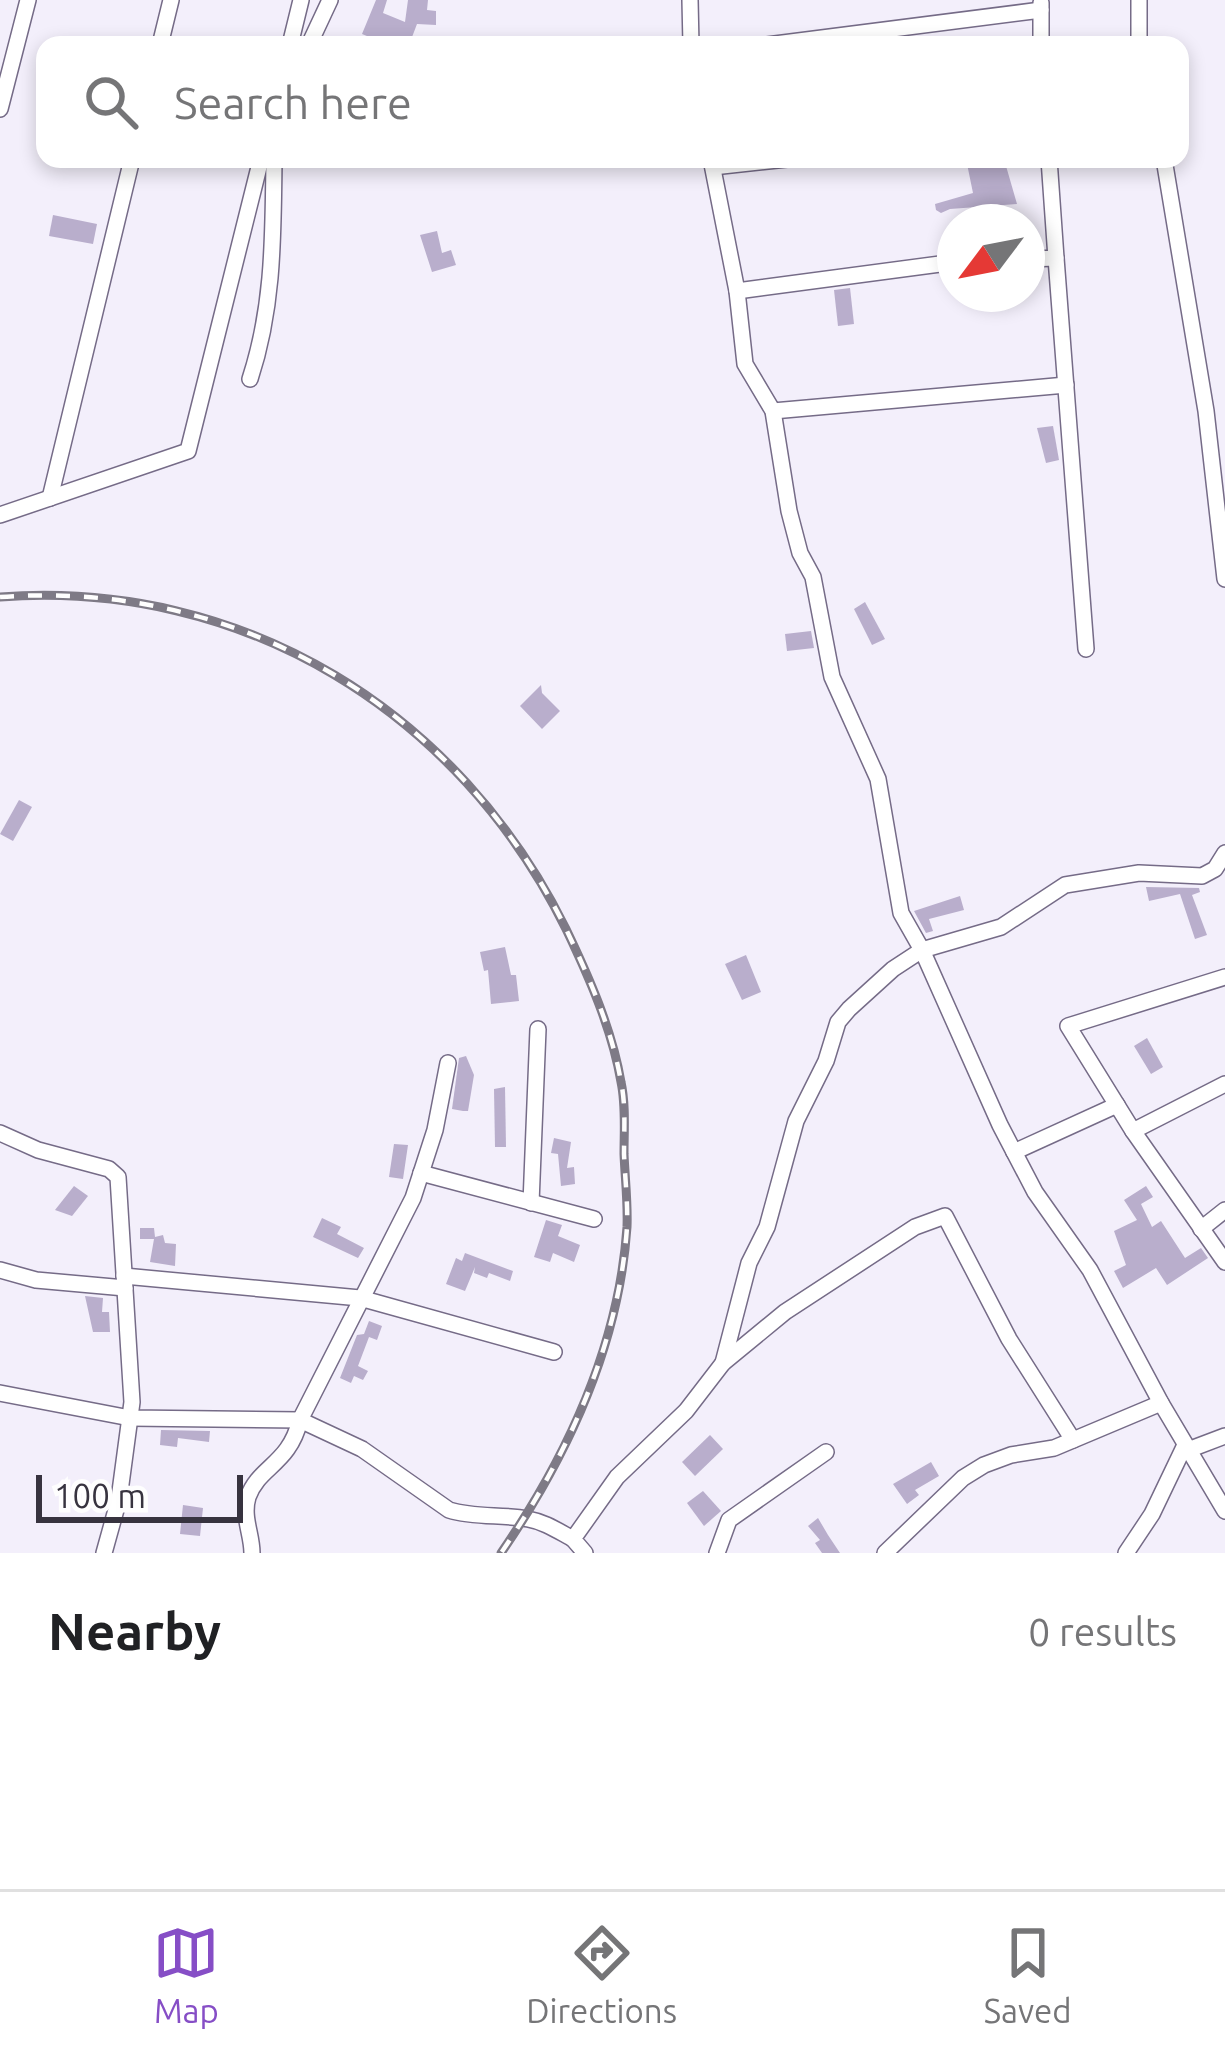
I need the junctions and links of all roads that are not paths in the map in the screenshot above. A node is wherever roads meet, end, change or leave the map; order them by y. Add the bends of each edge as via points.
1 (28, 0) edge
2 (171, 0) edge
3 (301, 0) edge
4 (330, 0) edge
5 (690, 0) edge
6 (1139, 0) edge
7 (1041, 5) edge
8 (162, 36) edge
9 (292, 36) edge
10 (313, 36) edge
11 (691, 36) edge
12 (829, 36) edge
13 (1041, 36) edge
14 (1139, 36) edge
15 (0, 109) edge
16 (130, 168) edge
17 (259, 168) edge
18 (274, 168) edge
19 (713, 168) edge
20 (1050, 168) edge
21 (1166, 168) edge
22 (1056, 258) junction
23 (1045, 259) edge
24 (937, 264) edge
25 (737, 290) junction
26 (250, 379) dead end
27 (1066, 385) junction
28 (772, 411) junction
29 (50, 498) junction
30 (0, 515) edge
31 (1225, 579) edge
32 (1087, 649) dead end
33 (1225, 854) edge
34 (922, 950) junction
35 (1225, 977) edge
36 (538, 1029) dead end
37 (448, 1063) dead end
38 (1225, 1084) edge
39 (1117, 1105) junction
40 (1133, 1131) junction
41 (0, 1133) edge
42 (1014, 1152) junction
43 (421, 1173) junction
44 (531, 1203) junction
45 (1225, 1210) edge
46 (593, 1219) dead end
47 (1201, 1229) junction
48 (1225, 1262) edge
49 (0, 1270) edge
50 (125, 1282) junction
51 (360, 1298) junction
52 (554, 1352) dead end
53 (723, 1363) junction
54 (0, 1394) edge
55 (1161, 1402) junction
56 (130, 1418) junction
57 (300, 1420) junction
58 (1225, 1436) edge
59 (1073, 1440) junction
60 (1187, 1447) junction
61 (826, 1452) dead end
62 (1225, 1511) edge
63 (573, 1539) junction
64 (104, 1553) edge
65 (252, 1553) edge
66 (585, 1553) edge
67 (717, 1553) edge
68 (885, 1553) edge
69 (1126, 1553) edge

1 - 15 street
2 - 8 street
3 - 9 street
4 - 10 street
5 - 11 street
6 - 14 street
7 - 12 street
7 - 13 street
16 - 29 street
17 - 29 street via 188,452
18 - 26 street via 273,276
19 - 25 street
20 - 22 street
21 - 31 street
22 - 23 street
22 - 27 street
24 - 25 street
25 - 28 street via 745,364
27 - 28 street
27 - 32 street
28 - 34 street via 788,511 813,577 832,677 878,779 901,913
29 - 30 street
33 - 34 street via 1202,876 1139,873 1065,885 1001,927
34 - 42 street
34 - 53 street via 838,1022 789,1142
35 - 39 street via 1068,1026
36 - 44 street
37 - 43 street
38 - 40 street
39 - 40 street
39 - 42 street
40 - 47 street
41 - 50 street via 114,1171
42 - 55 street
43 - 44 street
43 - 51 street
44 - 46 street
45 - 47 street
47 - 48 street
49 - 50 street via 37,1280
50 - 51 street
50 - 56 street
51 - 52 street
51 - 57 street
53 - 59 street via 785,1312 944,1216
53 - 63 street via 617,1477
54 - 56 street
55 - 59 street
55 - 60 street
56 - 57 street
56 - 64 street
57 - 63 street via 362,1449 448,1510 543,1522
57 - 65 street via 292,1447 250,1492
58 - 60 street
59 - 68 street via 963,1478
60 - 62 street
60 - 69 street
61 - 67 street via 729,1520
63 - 66 street

